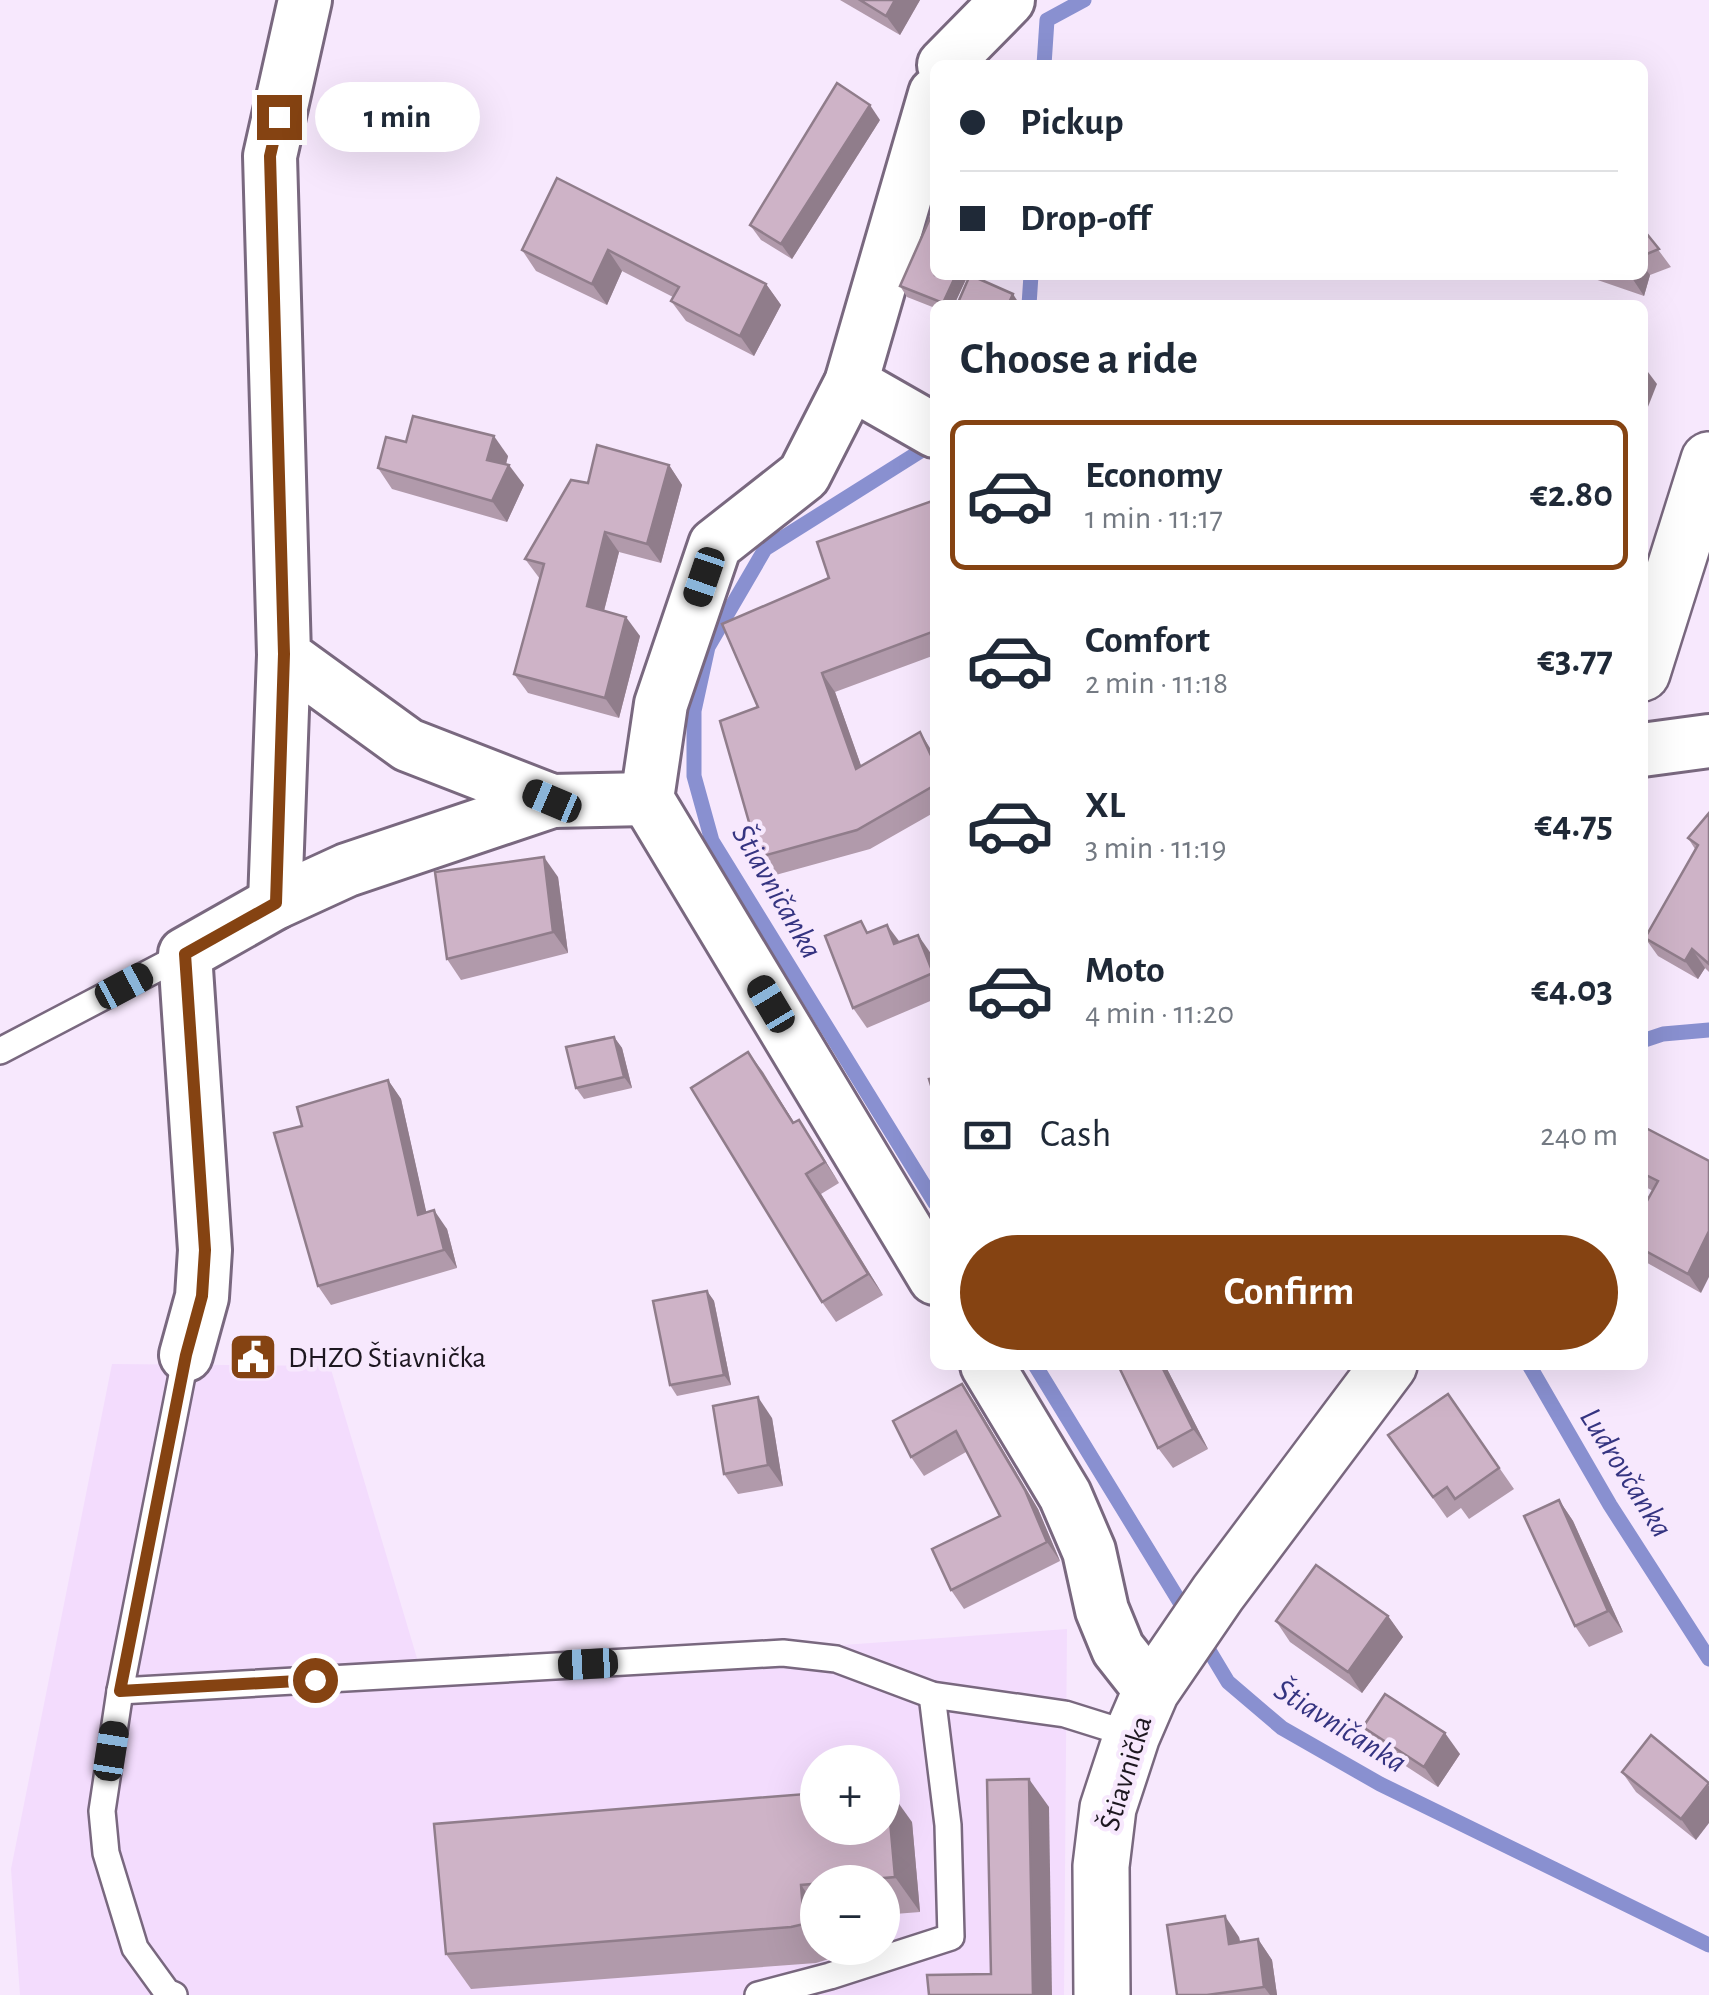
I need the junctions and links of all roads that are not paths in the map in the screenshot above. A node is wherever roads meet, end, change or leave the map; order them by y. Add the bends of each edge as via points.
1 (305, 0) edge
2 (1008, 0) edge
3 (949, 60) edge
4 (930, 111) edge
5 (852, 383) junction
6 (930, 427) edge
7 (1709, 460) edge
8 (284, 654) junction
9 (1648, 654) edge
10 (1709, 740) edge
11 (1648, 749) edge
12 (648, 800) junction
13 (552, 801) junction
14 (276, 903) junction
15 (185, 954) junction
16 (0, 1052) edge
17 (930, 1270) edge
18 (186, 1355) joint
19 (990, 1370) edge
20 (1385, 1370) edge
21 (120, 1691) junction
22 (932, 1695) junction
23 (1148, 1701) junction
24 (174, 1995) edge
25 (758, 1995) edge
26 (1102, 1995) edge

1 - 8 street via 270,156
2 - 3 street
4 - 5 street
5 - 6 street
5 - 12 street via 804,475 715,545 661,704
7 - 9 street
8 - 13 street via 408,744
8 - 14 street
10 - 11 street
12 - 13 street
12 - 17 street
13 - 14 street via 347,870
14 - 15 street
15 - 16 lane
15 - 18 street via 205,1250 202,1296
18 - 21 lane
19 - 23 street via 1065,1495 1118,1650
20 - 23 street, Štiavnička via 1218,1593
21 - 22 lane via 783,1653 836,1659
21 - 24 lane via 102,1811 106,1853 135,1948
22 - 23 lane via 1065,1714
22 - 25 lane via 948,1824 950,1937
23 - 26 street, Štiavnička via 1108,1808 1101,1866

